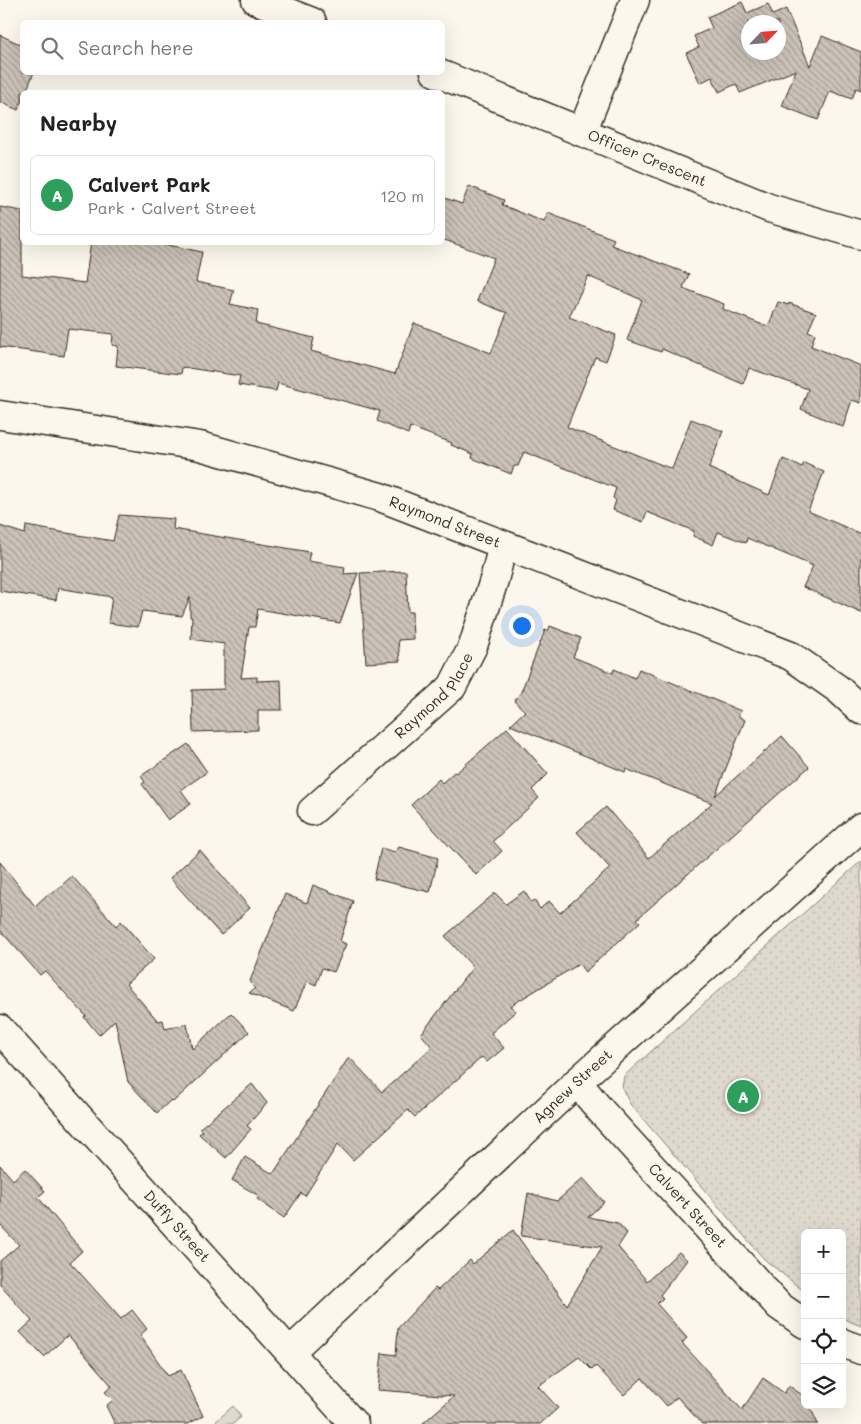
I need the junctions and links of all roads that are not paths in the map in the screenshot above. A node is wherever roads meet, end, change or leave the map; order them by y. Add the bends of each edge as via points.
1 (256, 0) edge
2 (635, 0) edge
3 (307, 20) edge
4 (442, 75) edge
5 (582, 132) junction
6 (861, 235) edge
7 (0, 415) edge
8 (503, 545) junction
9 (861, 710) edge
10 (312, 811) dead end
11 (861, 827) edge
12 (0, 1030) edge
13 (577, 1082) junction
14 (801, 1321) edge
15 (846, 1344) edge
16 (861, 1350) edge
17 (290, 1352) junction
18 (354, 1424) edge

1 - 3 street
2 - 5 street
4 - 5 street, Officer Crescent
5 - 6 street, Officer Crescent via 770,208
7 - 8 street, Raymond Street via 200,446 380,497
8 - 9 street, Raymond Street via 791,656 838,689
8 - 10 street, Raymond Place via 473,646 452,687
11 - 13 street, Agnew Street
12 - 17 street, Duffy Street
13 - 14 street, Calvert Street via 779,1306
13 - 17 street, Agnew Street
15 - 16 street
17 - 18 street, Duffy Street

